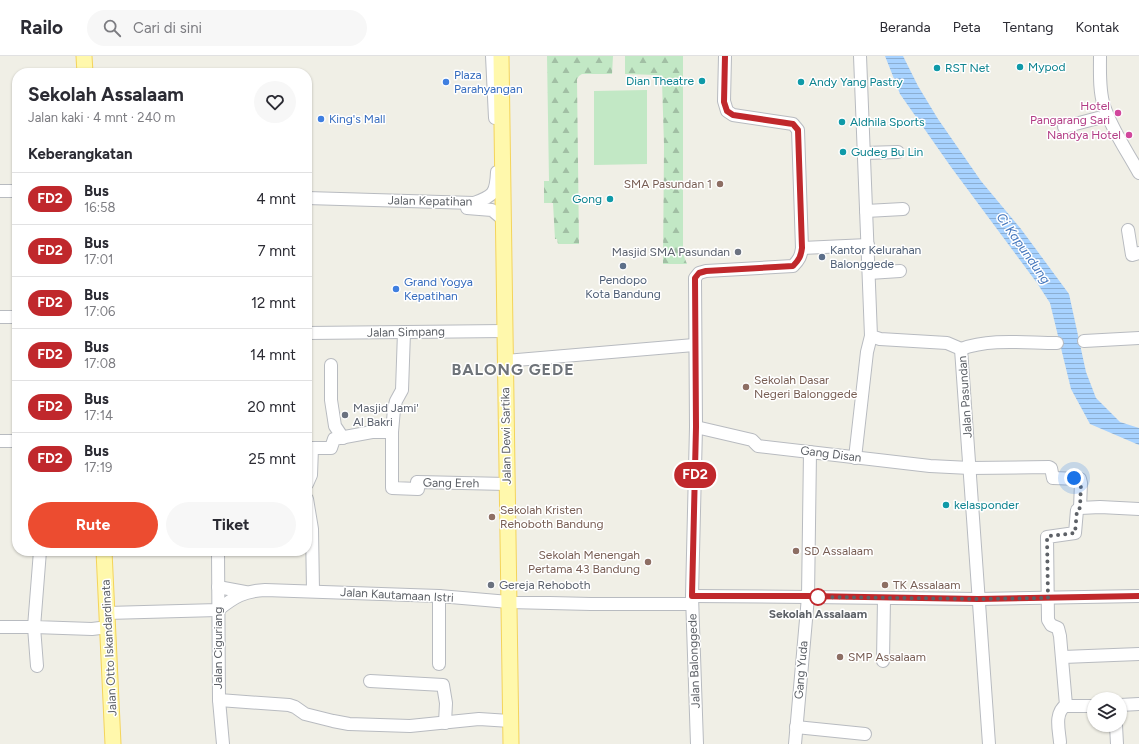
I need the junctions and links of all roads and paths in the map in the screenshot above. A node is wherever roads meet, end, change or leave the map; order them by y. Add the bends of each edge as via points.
1 (84, 56) edge
2 (492, 56) edge
3 (501, 56) edge
4 (725, 56) edge
5 (860, 56) edge
6 (1100, 56) edge
7 (85, 68) edge
8 (498, 112) junction
9 (1098, 118) dead end
10 (1064, 127) dead end
11 (898, 152) dead end
12 (864, 153) junction
13 (1135, 156) edge
14 (1139, 173) edge
15 (0, 191) edge
16 (12, 191) edge
17 (312, 198) edge
18 (312, 202) edge
19 (903, 209) dead end
20 (866, 211) junction
21 (504, 220) junction
22 (1128, 230) dead end
23 (868, 245) junction
24 (802, 248) junction
25 (1139, 253) edge
26 (900, 271) dead end
27 (869, 273) junction
28 (0, 317) edge
29 (12, 317) edge
30 (505, 331) junction
31 (404, 332) junction
32 (312, 333) edge
33 (871, 336) junction
34 (1139, 338) edge
35 (1084, 341) dead end
36 (1057, 343) dead end
37 (694, 345) junction
38 (962, 349) junction
39 (505, 361) junction
40 (331, 365) dead end
41 (696, 427) junction
42 (392, 432) junction
43 (343, 438) junction
44 (12, 441) edge
45 (0, 442) edge
46 (312, 448) edge
47 (810, 452) junction
48 (855, 458) junction
49 (970, 468) junction
50 (507, 484) junction
51 (1080, 508) junction
52 (1139, 509) edge
53 (312, 529) edge
54 (40, 556) edge
55 (104, 556) edge
56 (218, 556) edge
57 (218, 587) junction
58 (313, 591) junction
59 (245, 592) junction
60 (439, 596) junction
61 (808, 596) junction
62 (1139, 596) edge
63 (884, 598) junction
64 (1048, 598) junction
65 (978, 599) junction
66 (692, 600) junction
67 (509, 602) junction
68 (218, 610) junction
69 (107, 620) junction
70 (0, 627) edge
71 (34, 627) junction
72 (1139, 654) edge
73 (1063, 657) junction
74 (883, 661) dead end
75 (439, 664) dead end
76 (37, 666) dead end
77 (370, 681) dead end
78 (219, 700) junction
79 (1139, 704) edge
80 (1066, 705) junction
81 (1127, 705) edge
82 (1087, 706) edge
83 (511, 721) junction
84 (445, 723) junction
85 (796, 727) junction
86 (1116, 732) edge
87 (866, 734) dead end
88 (1060, 742) dead end
89 (113, 744) edge
90 (223, 744) edge
91 (511, 744) edge
92 (697, 744) edge
93 (795, 744) edge
94 (989, 744) edge
95 (1117, 744) edge

1 - 7 main road
2 - 8 street, Jalan Dewi Sartika
3 - 8 main road, Jalan Dewi Sartika
4 - 24 street, Jalan Balonggede via 724,102 727,111 733,115 793,124 798,130
5 - 12 street
6 - 13 street via 1104,106 1116,133
8 - 17 street, Jalan Kepatihan via 496,187 493,194 486,199 474,203
8 - 21 main road, Jalan Dewi Sartika
9 - 10 street
11 - 12 street
12 - 20 street
13 - 14 street
15 - 16 street
18 - 21 street, Jalan Kepatihan via 482,209 492,210
19 - 20 street
20 - 23 street
21 - 30 main road, Jalan Dewi Sartika
22 - 25 street via 1132,255
23 - 24 street
23 - 27 street
24 - 37 street, Jalan Balonggede via 799,261 793,266 699,273 694,286
26 - 27 street
27 - 33 street
28 - 29 street
30 - 31 street, Jalan Simpang
30 - 39 main road, Jalan Dewi Sartika
31 - 32 street, Jalan Simpang
31 - 42 street, Gang Ereh via 402,390 394,409
33 - 38 street, Jalan Pasundan via 880,339 947,343
33 - 48 street
34 - 35 street
36 - 38 street via 989,343 974,344
37 - 39 street
37 - 41 street, Jalan Balonggede
38 - 49 street, Jalan Pasundan
39 - 50 main road, Jalan Dewi Sartika
40 - 43 street via 331,400 335,426
41 - 47 street, Gang Disan via 752,440 758,446
41 - 66 street, Jalan Balonggede
42 - 43 street via 372,432
42 - 50 street, Gang Ereh via 392,488 418,489 417,482
43 - 46 street via 334,439 331,448
44 - 45 street
47 - 48 street, Gang Disan
47 - 61 street, Gang Yuda
48 - 49 street, Gang Disan
49 - 51 street, Gang Disan via 1049,467 1053,478 1080,479
49 - 65 street, Jalan Pasundan
50 - 67 main road, Jalan Dewi Sartika
51 - 52 street
51 - 64 street via 1077,510 1075,533 1047,537
53 - 58 street
54 - 71 street
55 - 69 main road, Jalan Otto Iskandardinata
56 - 57 street, Jalan Ciguriang
57 - 59 street
57 - 68 street, Jalan Ciguriang
58 - 59 street, Jalan Kautamaan Istri
58 - 60 street, Jalan Kautamaan Istri
59 - 68 street, Jalan Kautamaan Istri
60 - 67 street, Jalan Kautamaan Istri
60 - 75 street
61 - 63 street, Jalan Kautamaan Istri
61 - 66 street, Jalan Kautamaan Istri
61 - 85 street, Gang Yuda
62 - 64 street, Jalan Kautamaan Istri
63 - 65 street, Jalan Kautamaan Istri
63 - 74 street
64 - 65 street, Jalan Kautamaan Istri
64 - 73 street via 1048,620 1051,625 1058,628
65 - 94 street, Jalan Pasundan
66 - 67 street, Jalan Kautamaan Istri via 605,605
66 - 92 street, Jalan Balonggede
67 - 83 main road, Jalan Dewi Sartika
68 - 69 street
68 - 78 street, Jalan Ciguriang
69 - 71 street via 92,629
69 - 89 main road, Jalan Otto Iskandardinata
70 - 71 street
71 - 76 street
72 - 73 street
73 - 80 street
77 - 84 street via 442,685 446,703
78 - 84 street via 289,705 305,714 350,724 410,726
78 - 90 street, Jalan Ciguriang
79 - 81 street
80 - 82 street
80 - 88 street via 1059,712
83 - 84 street via 478,719
83 - 91 main road, Jalan Dewi Sartika
85 - 87 street
85 - 93 street, Gang Yuda
86 - 95 street

